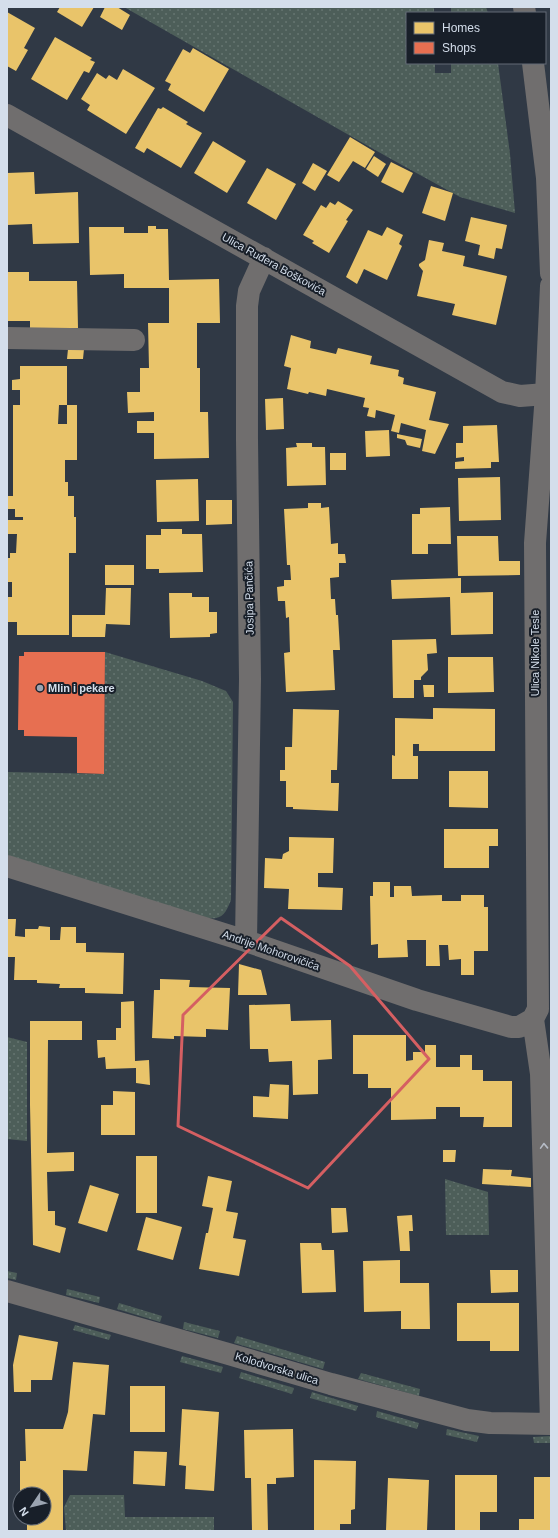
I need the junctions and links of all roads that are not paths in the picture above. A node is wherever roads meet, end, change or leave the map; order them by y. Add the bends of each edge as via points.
1 (533, 64) edge
2 (7, 115) edge
3 (264, 258) junction
4 (551, 273) edge
5 (551, 286) edge
6 (7, 338) edge
7 (134, 340) dead end
8 (546, 394) junction
9 (7, 866) edge
10 (246, 941) junction
11 (533, 1019) junction
12 (7, 1291) edge
13 (551, 1423) edge

1 - 4 street via 547,178
2 - 3 street, Ulica Ruđera Boškovića
3 - 8 street, Ulica Ruđera Boškovića via 502,392 520,396
3 - 10 street, Josipa Pančića via 249,291 247,306 250,679
5 - 8 street, Ulica Nikole Tesle
6 - 7 street
8 - 11 street, Ulica Nikole Tesle via 535,542 538,1009
9 - 10 street, Andrije Mohorovičića
10 - 11 street, Andrije Mohorovičića via 417,1000 511,1027 519,1027
13 -> 11 street via 541,1074
12 - 13 street, Kolodvorska ulica via 331,1384 467,1420 490,1423

